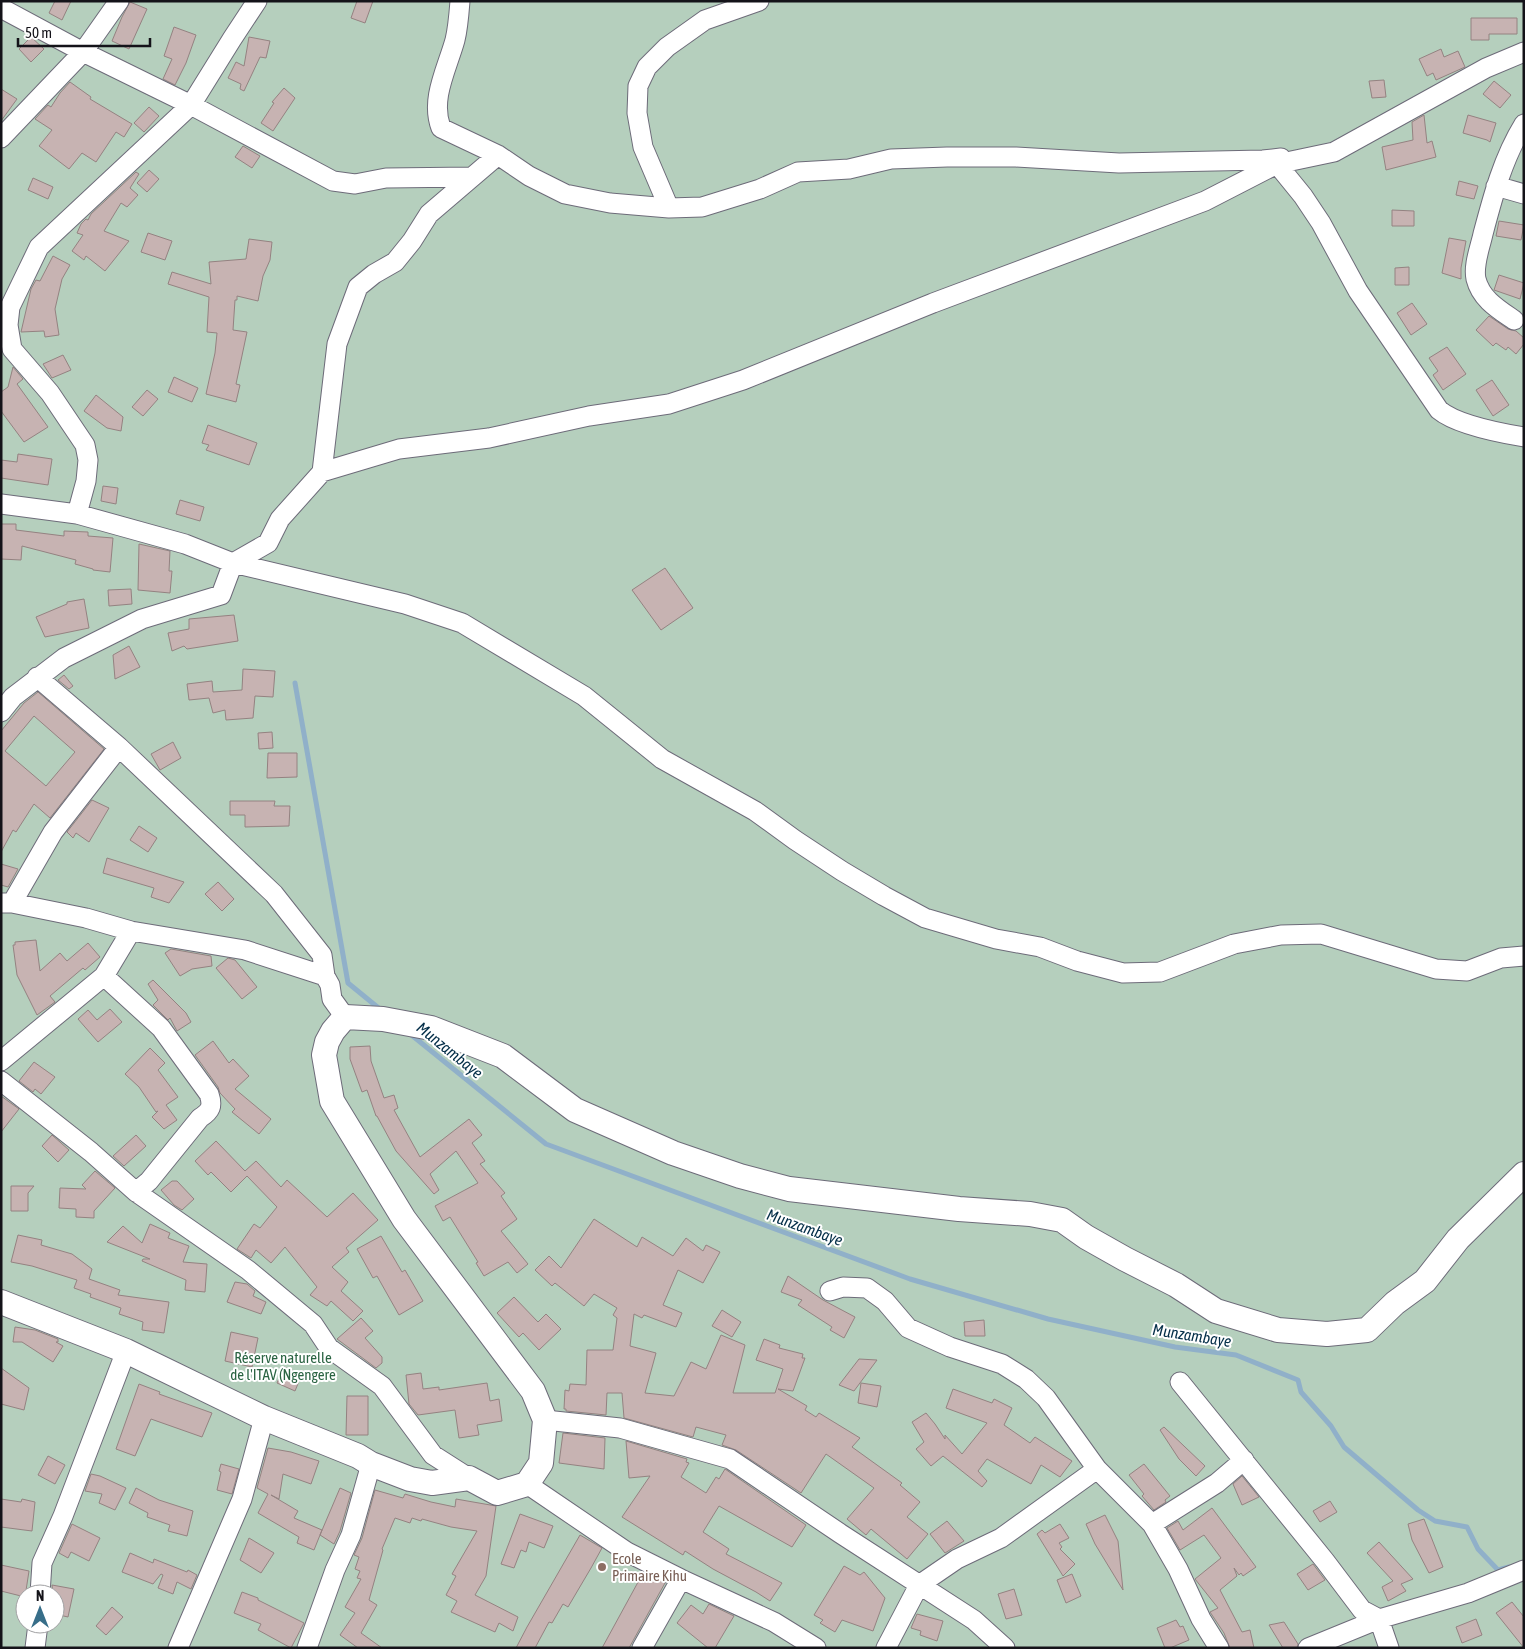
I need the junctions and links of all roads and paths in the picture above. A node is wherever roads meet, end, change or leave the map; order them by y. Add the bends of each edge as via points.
1 (119, 1) edge
2 (257, 1) edge
3 (460, 1) edge
4 (759, 1) edge
5 (1, 8) edge
6 (83, 52) junction
7 (1524, 52) edge
8 (191, 105) junction
9 (1524, 124) edge
10 (1, 138) edge
11 (1334, 152) junction
12 (498, 155) junction
13 (1277, 164) junction
14 (472, 177) junction
15 (1496, 186) junction
16 (1524, 194) edge
17 (669, 208) junction
18 (1514, 320) dead end
19 (7, 353) edge
20 (1524, 437) edge
21 (322, 472) junction
22 (1, 504) edge
23 (77, 514) junction
24 (233, 563) junction
25 (37, 677) junction
26 (7, 691) edge
27 (1, 712) edge
28 (119, 747) junction
29 (7, 903) edge
30 (131, 931) junction
31 (1524, 956) edge
32 (104, 976) junction
33 (325, 976) junction
34 (345, 1017) junction
35 (1, 1061) edge
36 (1, 1080) edge
37 (1524, 1174) edge
38 (136, 1192) junction
39 (830, 1291) dead end
40 (1, 1302) edge
41 (126, 1351) junction
42 (1180, 1382) dead end
43 (264, 1418) junction
44 (545, 1420) junction
45 (1244, 1460) junction
46 (371, 1464) junction
47 (1097, 1469) junction
48 (469, 1478) junction
49 (527, 1484) junction
50 (1152, 1524) junction
51 (1524, 1570) edge
52 (680, 1579) junction
53 (41, 1584) edge
54 (919, 1585) junction
55 (1379, 1620) junction
56 (37, 1634) edge
57 (35, 1648) edge
58 (178, 1648) edge
59 (307, 1648) edge
60 (642, 1648) edge
61 (816, 1648) edge
62 (886, 1648) edge
63 (1006, 1648) edge
64 (1219, 1648) edge
65 (1308, 1648) edge
66 (1389, 1648) edge

1 - 6 street
2 - 8 street
3 - 12 street via 455,39 439,89 438,119 441,128
4 - 17 street via 705,20 667,47 647,67 638,86 637,113 643,147
5 - 6 street
6 - 8 street
6 - 10 street
7 - 11 street via 1486,68
8 - 14 street via 333,181 355,184 386,178
8 - 19 street via 39,247 10,307
9 - 15 street via 1513,142
11 - 13 street
11 - 17 street via 1263,160 1119,163 1016,156 892,159 849,169 798,172 760,189 702,207
12 - 14 street
12 - 17 street via 529,176 565,194 610,203
13 - 20 street via 1321,223 1358,291 1439,410 1447,416
13 - 21 street via 1205,201 933,303 734,383 669,404 589,416 489,438 399,449
14 - 21 street via 430,214 395,262 358,286 337,344
15 - 16 street
15 - 18 street via 1476,264 1476,278 1489,303
19 - 23 street via 50,393 85,445 88,460 86,481
21 - 24 street via 280,519 268,543
22 - 23 street
23 - 24 street via 185,544
24 - 25 street via 221,595 142,619 64,658
24 - 31 street via 405,604 462,623 584,696 662,759 755,811 842,871 925,918 996,939 1040,947 1122,973 1160,972 1234,944 1281,935 1320,934 1436,968 1467,971 1502,958
25 - 26 street
25 - 28 street
26 - 27 street
28 - 29 street via 53,832
28 - 33 street via 274,894 322,955
29 - 30 street via 86,918
30 - 32 street
30 - 33 street via 245,950
32 - 35 street
32 - 38 street via 161,1028 209,1094 212,1104 209,1112 200,1118 150,1181
33 - 34 street via 332,999
34 - 37 street via 383,1019 431,1028 496,1053 575,1110 673,1153 740,1176 789,1189 1062,1220 1216,1311 1278,1330 1327,1334 1367,1330 1424,1281 1458,1239
34 - 44 street via 333,1031 324,1055 332,1101 404,1219 533,1391
36 - 38 street
38 - 48 street via 248,1270 313,1324 329,1348 382,1386 433,1455
39 - 47 street via 844,1287 867,1288 885,1301 908,1328 950,1347 1002,1364 1026,1380 1046,1398
40 - 41 street
41 - 43 street
41 - 53 street via 42,1563
42 - 45 street
43 - 46 street
43 - 58 street via 242,1499
44 - 49 street via 541,1464
44 - 54 street via 620,1428 730,1458
45 - 50 street via 1217,1483
45 - 55 street via 1362,1610
46 - 48 street via 410,1479 432,1482
46 - 59 street via 351,1536
47 - 50 street
47 - 54 street via 1000,1538
48 - 49 street via 497,1493
49 - 52 street via 628,1552
50 - 64 street
51 - 55 street via 1468,1593
52 - 60 street
52 - 61 street via 774,1622
54 - 62 street
54 - 63 street via 974,1620
55 - 65 street
55 - 66 street
56 - 57 street

